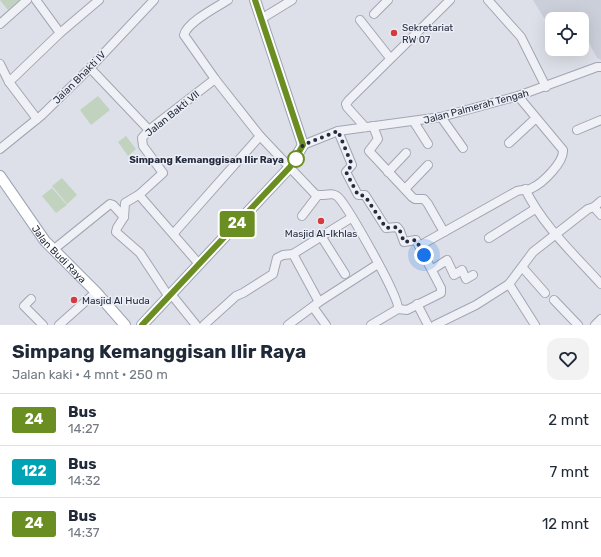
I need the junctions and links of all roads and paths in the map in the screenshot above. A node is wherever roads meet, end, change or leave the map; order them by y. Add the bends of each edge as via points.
1 (27, 0) edge
2 (36, 0) edge
3 (154, 0) edge
4 (228, 0) edge
5 (255, 0) edge
6 (292, 0) edge
7 (388, 0) edge
8 (450, 0) edge
9 (488, 0) edge
10 (95, 1) edge
11 (374, 14) dead end
12 (261, 19) junction
13 (360, 20) dead end
14 (0, 24) edge
15 (60, 34) junction
16 (390, 58) junction
17 (0, 64) edge
18 (601, 67) edge
19 (90, 68) junction
20 (215, 79) junction
21 (9, 82) junction
22 (546, 87) junction
23 (518, 96) junction
24 (441, 117) junction
25 (536, 118) junction
26 (37, 119) junction
27 (601, 120) edge
28 (414, 122) junction
29 (369, 126) junction
30 (149, 130) junction
31 (577, 130) dead end
32 (338, 131) junction
33 (260, 136) junction
34 (508, 143) dead end
35 (428, 144) dead end
36 (303, 145) junction
37 (463, 148) dead end
38 (0, 149) edge
39 (406, 153) dead end
40 (428, 165) dead end
41 (290, 167) junction
42 (388, 172) junction
43 (0, 176) edge
44 (405, 189) junction
45 (525, 190) junction
46 (140, 194) junction
47 (318, 195) junction
48 (601, 201) edge
49 (592, 208) junction
50 (535, 209) junction
51 (601, 215) edge
52 (302, 216) dead end
53 (124, 218) junction
54 (351, 218) junction
55 (444, 232) junction
56 (174, 233) junction
57 (556, 235) junction
58 (321, 236) junction
59 (489, 238) dead end
60 (419, 246) junction
61 (53, 250) junction
62 (293, 254) junction
63 (197, 261) junction
64 (378, 264) junction
65 (523, 268) junction
66 (433, 269) junction
67 (345, 274) dead end
68 (473, 275) dead end
69 (509, 284) junction
70 (601, 284) edge
71 (96, 292) junction
72 (545, 293) dead end
73 (170, 295) junction
74 (31, 299) dead end
75 (554, 300) dead end
76 (316, 304) junction
77 (418, 304) junction
78 (398, 309) junction
79 (601, 319) edge
80 (43, 325) edge
81 (59, 325) edge
82 (125, 325) edge
83 (142, 325) edge
84 (196, 325) edge
85 (204, 325) edge
86 (288, 325) edge
87 (326, 325) edge
88 (371, 325) edge
89 (428, 325) edge
90 (436, 325) edge
91 (535, 325) edge
92 (578, 325) edge
93 (595, 325) edge

1 - 14 street
2 - 15 street
3 - 19 street, Jalan Bhakti IV
4 - 20 street via 198,20 184,35
5 - 12 main road
6 - 12 street
7 - 11 street
8 - 16 street
9 - 22 street via 521,36
10 - 15 street
12 - 36 main road
13 - 16 street
15 - 21 street
16 - 29 street via 346,104
17 - 21 street
18 - 22 street, Jalan Palmerah Tengah via 597,66
19 - 26 street, Jalan Bhakti IV
19 - 30 street
20 - 30 street, Jalan Bakti VII
20 - 33 street
21 - 26 street
22 - 23 street, Jalan Palmerah Tengah
23 - 24 street, Jalan Palmerah Tengah
23 - 25 street
24 - 28 street, Jalan Palmerah Tengah
24 - 37 street
25 - 34 street
25 - 45 street via 563,150 564,155 560,163 536,186
26 - 38 street, Jalan Bhakti IV
27 - 31 street
28 - 29 street, Jalan Palmerah Tengah
28 - 35 street
29 - 32 street, Jalan Palmerah Tengah
29 - 42 street via 378,139 368,151
30 - 46 street, Jalan Bakti VII via 142,138 143,146 163,174
32 - 36 street, Jalan Palmerah Tengah
32 - 60 street via 351,164 346,172 358,195 365,196 386,228 397,227 404,242 416,240
33 - 41 street
33 - 56 street
36 - 41 main road
39 - 42 street
40 - 44 street
41 - 47 street
41 - 63 main road
42 - 44 street
43 - 61 main road, Jalan Budi Raya via 34,227
44 - 55 street via 415,199 424,199
45 - 50 street
45 - 55 street via 517,191
46 - 53 street via 125,203
46 - 56 street
47 - 52 street
47 - 54 street via 336,195
48 - 49 street
49 - 51 street
49 - 57 street
50 - 57 street
50 - 59 street
53 - 61 street via 110,204
53 - 73 street via 116,232 140,254
54 - 58 street
54 - 64 street
55 - 60 street
56 - 63 street
57 - 65 street via 527,258
57 - 70 street
58 - 62 street
58 - 67 street
60 - 66 street
61 - 71 main road, Jalan Budi Raya
62 - 76 street
62 - 85 street via 277,258 273,274 236,296
63 - 73 main road
64 - 76 street
64 - 78 street via 398,301
65 - 69 street
65 - 72 street
66 - 68 street via 447,260 454,275 462,270 466,279
66 - 77 street via 442,292
69 - 90 street via 476,305
69 - 91 street
71 - 81 street
71 - 82 main road, Jalan Budi Raya
73 - 83 main road
73 - 84 street
74 - 80 street via 24,306
75 - 92 street
76 - 86 street
76 - 87 street
77 - 78 street via 407,310
77 - 89 street
78 - 88 street
79 - 93 street

